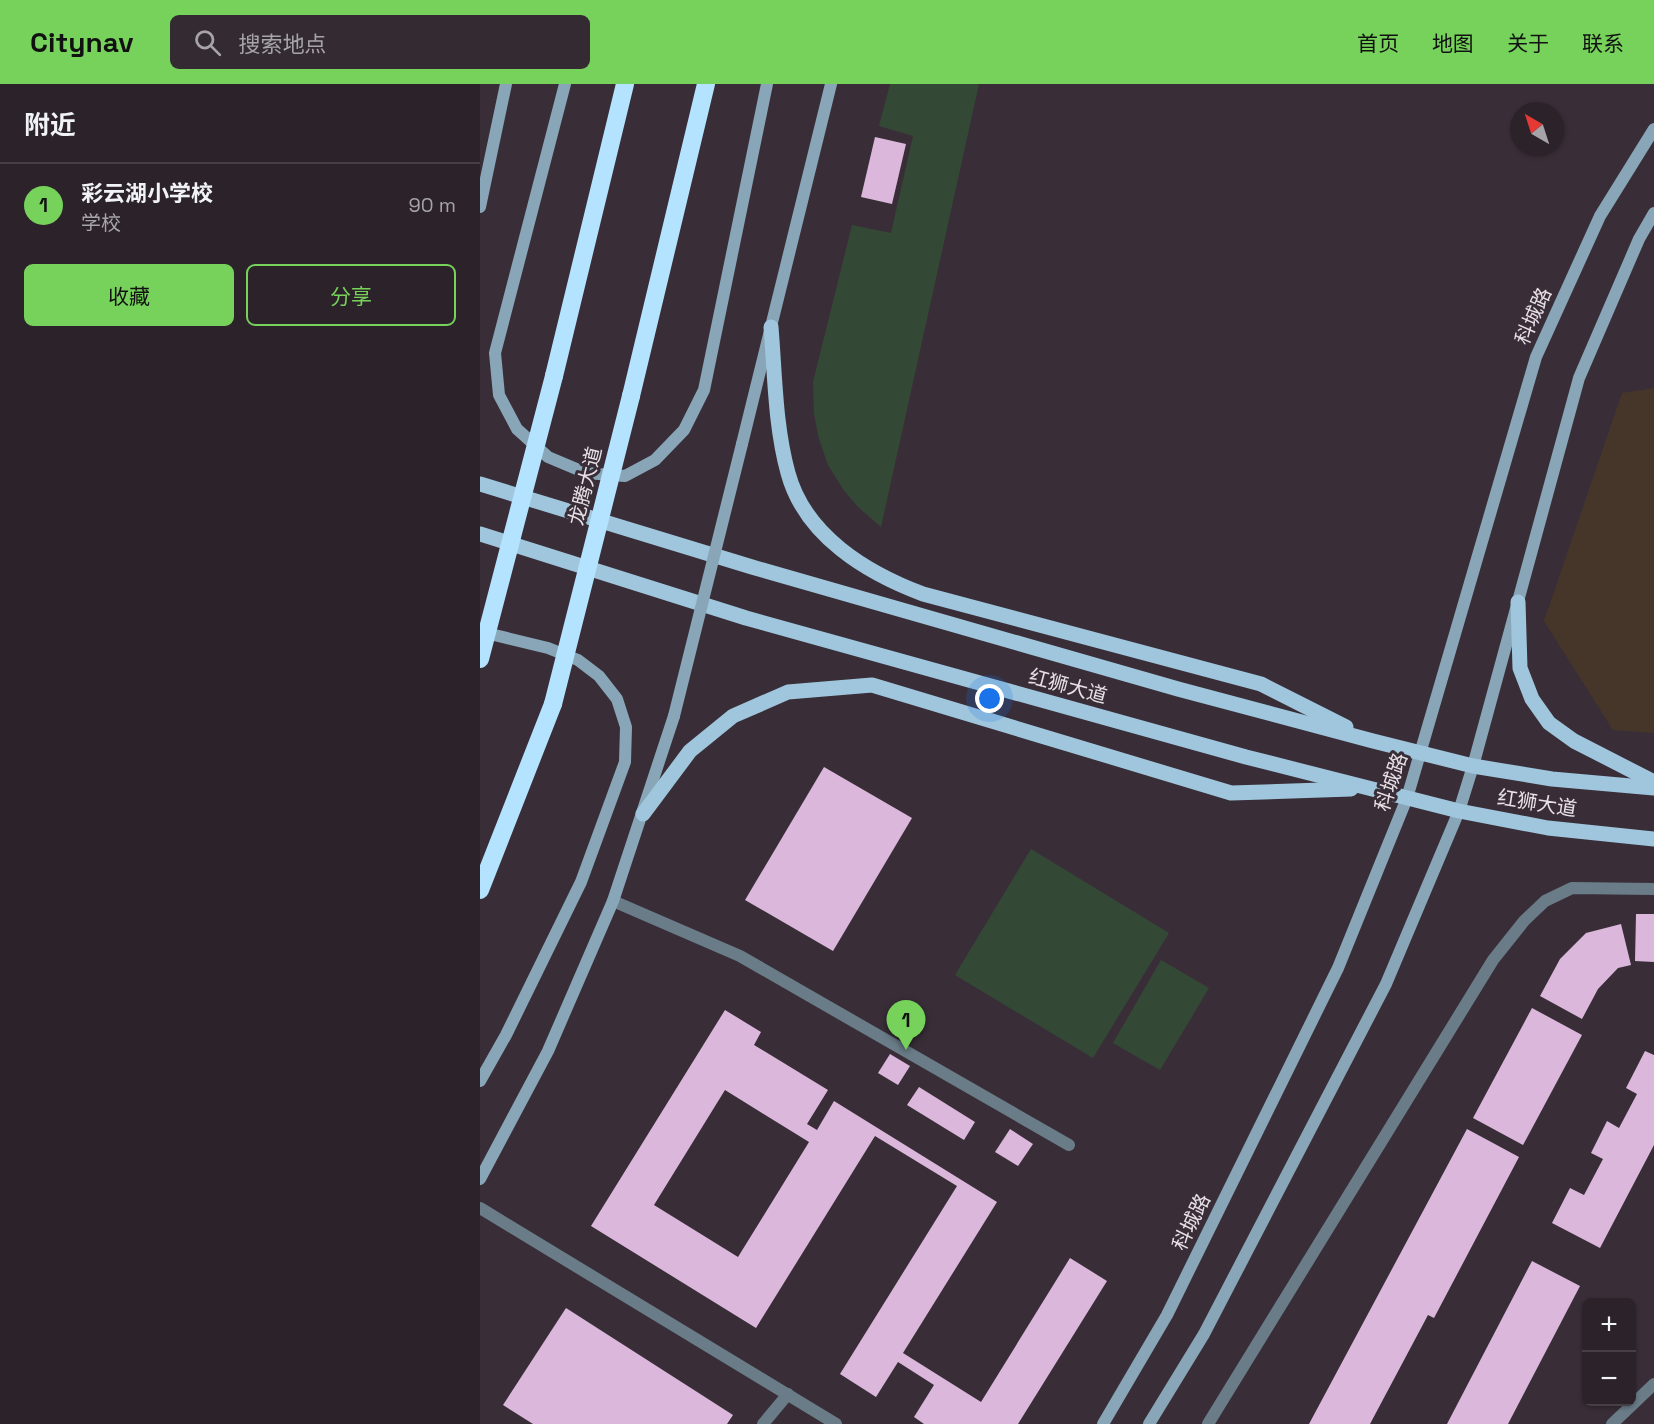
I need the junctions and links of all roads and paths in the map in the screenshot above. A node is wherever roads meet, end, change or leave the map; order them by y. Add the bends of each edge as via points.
1 (506, 84) edge
2 (565, 84) edge
3 (625, 84) edge
4 (706, 84) edge
5 (767, 84) edge
6 (831, 84) edge
7 (1654, 129) edge
8 (490, 157) junction
9 (480, 182) edge
10 (480, 207) edge
11 (1654, 213) edge
12 (771, 327) junction
13 (480, 484) edge
14 (480, 534) edge
15 (1518, 602) junction
16 (480, 631) edge
17 (480, 659) edge
18 (1373, 741) junction
19 (1421, 753) junction
20 (1473, 766) junction
21 (1654, 782) edge
22 (1369, 788) junction
23 (1654, 788) edge
24 (1407, 798) junction
25 (1459, 811) junction
26 (643, 814) junction
27 (1654, 839) edge
28 (1654, 889) edge
29 (480, 890) edge
30 (613, 901) junction
31 (480, 1081) edge
32 (1069, 1145) dead end
33 (480, 1179) edge
34 (480, 1208) edge
35 (1654, 1384) edge
36 (788, 1394) junction
37 (763, 1424) edge
38 (836, 1424) edge
39 (1103, 1424) edge
40 (1149, 1424) edge
41 (1208, 1424) edge
42 (1612, 1424) edge

1 - 8 main road
2 - 5 main road via 495,353 499,395 517,429 548,458 586,473 625,476 655,460 684,430 704,390
3 - 17 highway, bridge
4 - 29 highway, 龙腾大道, bridge via 553,704
6 - 12 main road
7 - 19 main road, 科城路 via 1600,216 1536,357
8 - 9 main road
8 - 10 main road
11 - 15 main road via 1579,378
12 - 18 main road via 780,441 788,476 819,529 871,571 923,594 1261,684
12 - 26 main road, bridge via 674,716
13 - 18 main road, 红狮大道 via 798,580
14 - 22 main road, 红狮大道 via 746,618
15 - 20 main road
15 - 21 main road via 1520,668 1532,699 1549,723 1574,741
16 - 31 main road via 578,660 599,676 617,699 626,727 625,762 581,882
18 - 19 main road, 红狮大道
19 - 20 main road, 红狮大道
19 - 24 main road, 科城路
20 - 23 main road, 红狮大道 via 1552,779
20 - 25 main road
22 - 24 main road, 红狮大道
22 - 26 main road via 1231,793 872,685 788,692 733,716 690,751
24 - 25 main road, 红狮大道
24 - 39 main road, 科城路 via 1333,978 1167,1315
25 - 27 main road, 红狮大道 via 1548,828
25 - 40 main road via 1386,984 1204,1334
26 - 30 main road
28 - 41 street via 1572,888 1545,901 1524,921 1493,960
30 - 32 street via 740,956
30 - 33 main road via 548,1051
34 - 36 street
35 - 42 street
36 - 37 street
36 - 38 street

